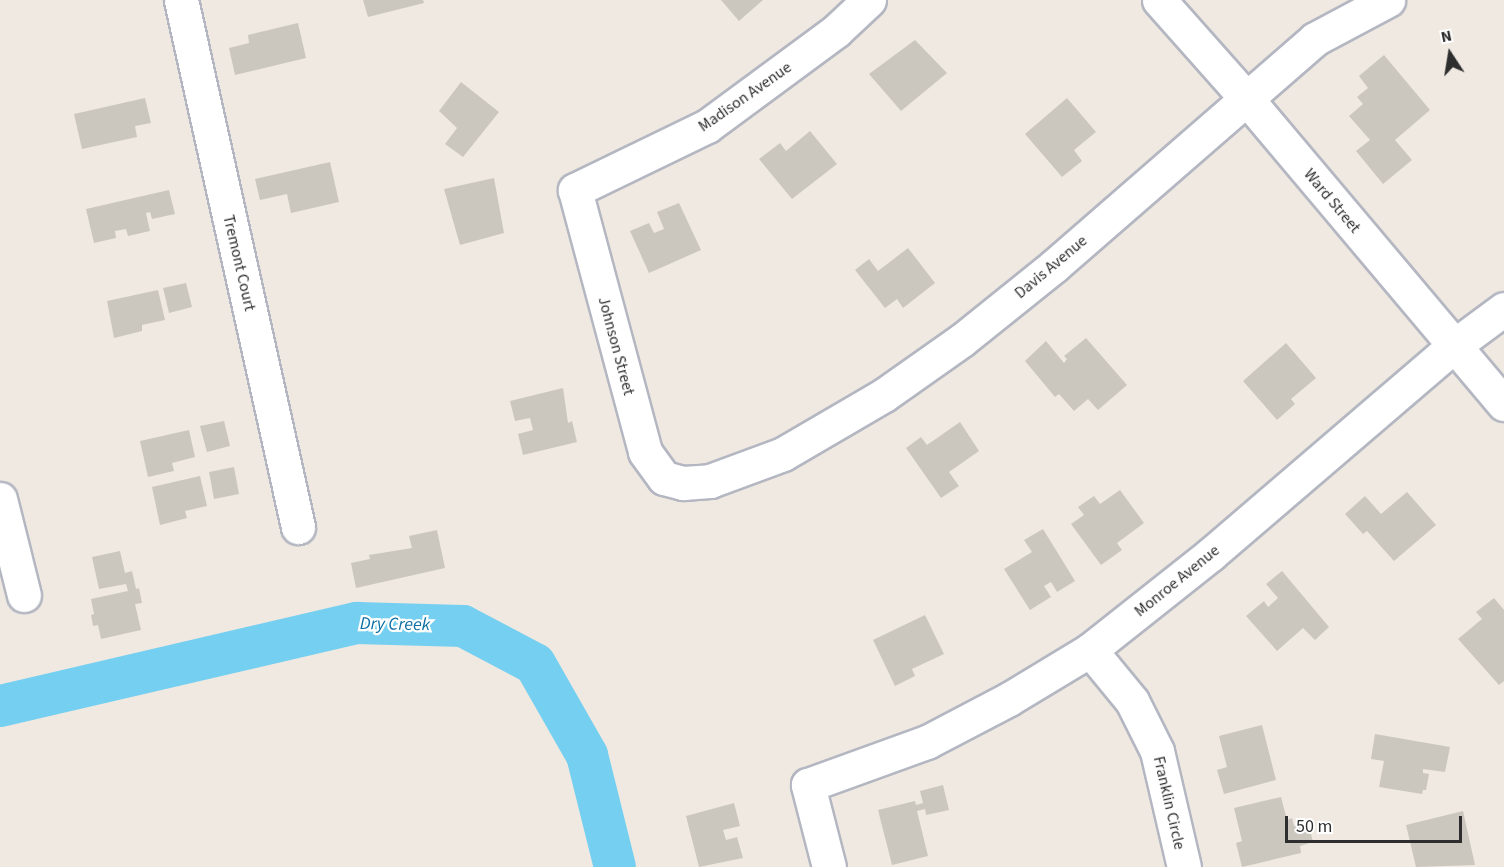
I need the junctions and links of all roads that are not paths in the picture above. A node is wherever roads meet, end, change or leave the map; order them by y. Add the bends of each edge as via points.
1 (181, 0) edge
2 (869, 0) edge
3 (1159, 0) edge
4 (1388, 0) edge
5 (1246, 98) junction
6 (575, 190) joint
7 (1504, 309) edge
8 (1454, 346) junction
9 (1504, 404) edge
10 (683, 483) joint
11 (0, 499) edge
12 (298, 527) dead end
13 (24, 595) dead end
14 (1090, 650) junction
15 (829, 867) edge
16 (1184, 867) edge

1 - 12 street, Tremont Court
2 - 6 street, Madison Avenue via 836,31 707,126
3 - 5 street, Ward Street
4 - 5 street, Davis Avenue via 1315,39
5 - 8 street, Ward Street
5 - 10 street, Davis Avenue via 999,310 884,395 783,454 710,482
6 - 10 street, Johnson Street via 645,452 664,478
7 - 8 street, Monroe Avenue
8 - 9 street, Ward Street
8 - 14 street, Monroe Avenue via 1211,554
11 - 13 street
14 - 15 street, Monroe Avenue via 927,742 808,785
14 - 16 street, Franklin Circle via 1132,701 1157,751

